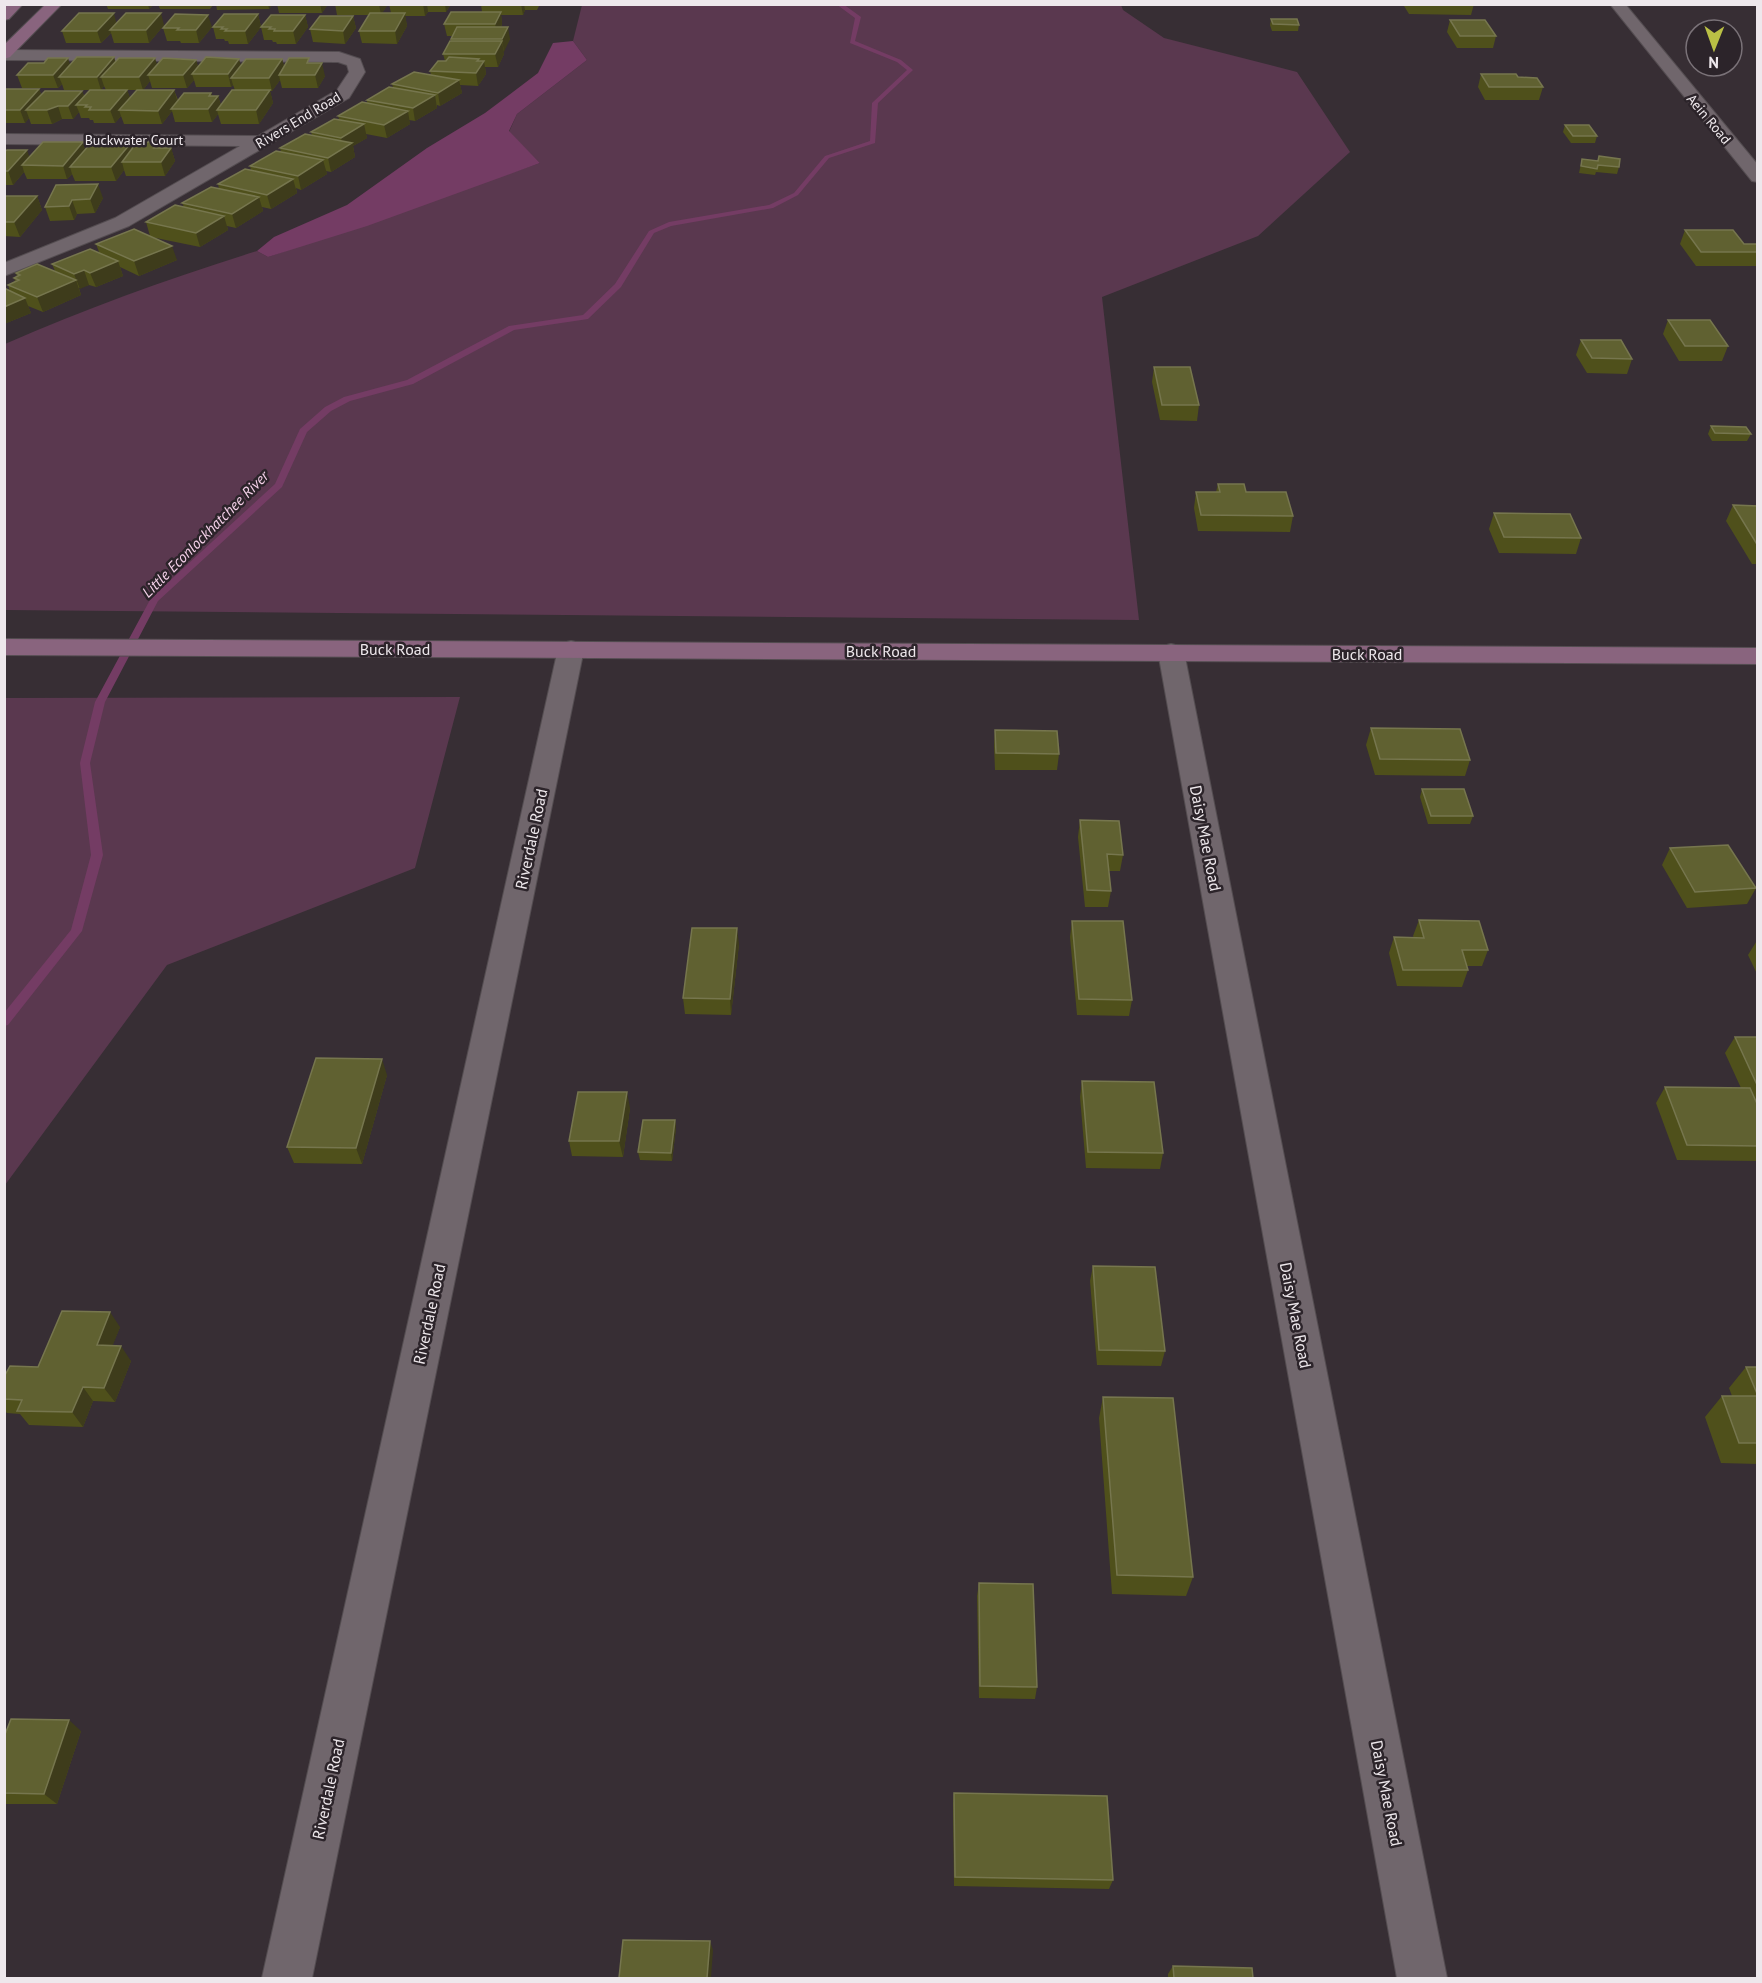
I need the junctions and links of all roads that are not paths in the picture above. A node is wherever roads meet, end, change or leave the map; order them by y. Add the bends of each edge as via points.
1 (16, 4) edge
2 (55, 4) edge
3 (1617, 4) edge
4 (4, 16) edge
5 (4, 55) edge
6 (4, 139) edge
7 (263, 141) junction
8 (1758, 177) edge
9 (4, 270) edge
10 (12, 647) edge
11 (571, 650) junction
12 (1171, 652) junction
13 (1758, 656) edge
14 (287, 1978) edge
15 (1422, 1978) edge

1 - 4 street
2 - 5 street
3 - 8 street, Aein Road
5 - 7 street, Rivers End Road via 339,57 354,62 357,72 344,94
6 - 7 street, Buckwater Court
7 - 9 street, Rivers End Road via 122,222
10 - 11 street, Buck Road
11 - 12 street, Buck Road
11 - 14 street, Riverdale Road
12 - 13 street, Buck Road
12 - 15 street, Daisy Mae Road

